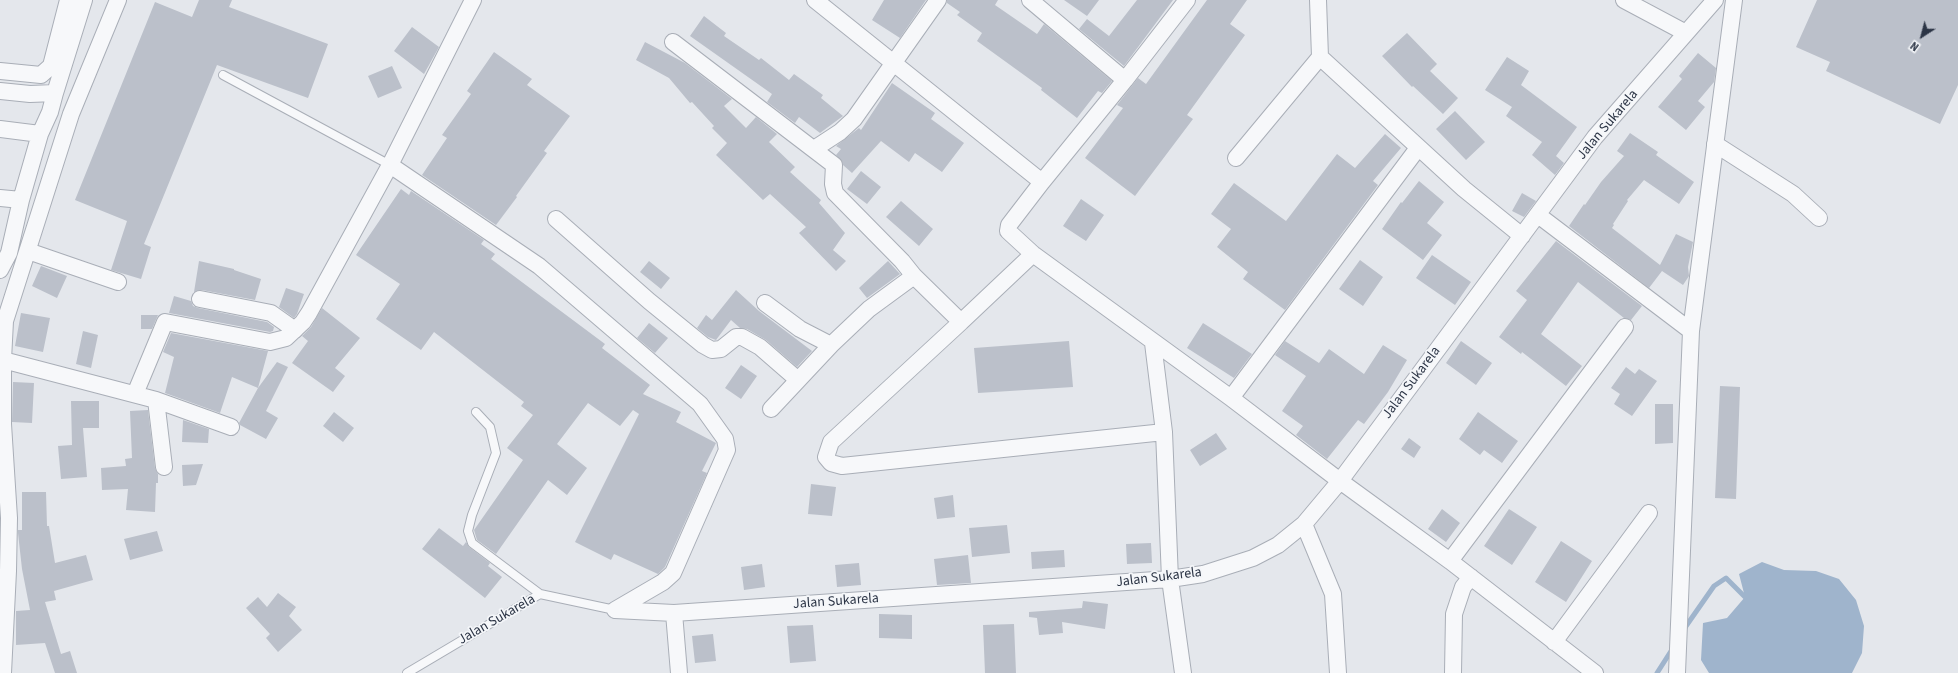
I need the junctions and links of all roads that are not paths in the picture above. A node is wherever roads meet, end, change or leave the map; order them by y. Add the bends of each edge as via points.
1 (68, 0) edge
2 (84, 0) edge
3 (118, 0) edge
4 (473, 0) edge
5 (815, 0) edge
6 (938, 0) edge
7 (1030, 0) edge
8 (1187, 0) edge
9 (1318, 0) edge
10 (1624, 0) edge
11 (1715, 0) edge
12 (1734, 0) edge
13 (1686, 33) junction
14 (673, 42) dead end
15 (1320, 57) junction
16 (894, 63) junction
17 (0, 71) edge
18 (223, 75) dead end
19 (1126, 80) junction
20 (0, 91) edge
21 (55, 93) junction
22 (0, 129) edge
23 (40, 134) junction
24 (1715, 144) junction
25 (1418, 148) junction
26 (814, 149) junction
27 (1236, 158) dead end
28 (390, 165) junction
29 (1042, 182) junction
30 (0, 198) edge
31 (21, 200) junction
32 (1538, 215) junction
33 (1820, 218) dead end
34 (556, 219) dead end
35 (1522, 236) junction
36 (28, 251) junction
37 (1033, 254) junction
38 (0, 270) edge
39 (914, 276) junction
40 (118, 282) dead end
41 (200, 299) dead end
42 (764, 303) dead end
43 (2, 321) edge
44 (961, 322) junction
45 (1625, 327) dead end
46 (295, 330) junction
47 (1692, 332) junction
48 (1153, 343) junction
49 (831, 345) junction
50 (3, 360) junction
51 (798, 380) junction
52 (135, 394) junction
53 (1230, 398) junction
54 (156, 400) junction
55 (771, 409) dead end
56 (476, 412) dead end
57 (231, 427) dead end
58 (1164, 432) junction
59 (164, 467) dead end
60 (1340, 481) junction
61 (1649, 513) dead end
62 (1304, 524) junction
63 (1450, 561) junction
64 (1470, 577) junction
65 (1170, 579) junction
66 (540, 594) junction
67 (615, 610) junction
68 (674, 613) junction
69 (1554, 642) junction
70 (3, 673) edge
71 (407, 673) edge
72 (679, 673) edge
73 (1183, 673) edge
74 (1338, 673) edge
75 (1453, 673) edge
76 (1595, 673) edge
77 (1677, 673) edge

1 - 17 street via 51,66 41,75
2 - 21 street
3 - 36 street via 71,114
4 - 28 street
5 - 16 street
6 - 16 street
7 - 19 street
8 - 19 street
9 - 15 street
10 - 13 street
11 - 13 street, Jalan Sukarela
12 - 24 street
13 - 32 street, Jalan Sukarela via 1595,137
14 - 26 street
15 - 25 street
15 - 27 street
16 - 26 street via 854,119
16 - 29 street
18 - 28 lane
19 - 29 street
20 - 21 street
21 - 23 street
22 - 23 street
23 - 31 street
24 - 33 street via 1793,194
24 - 47 street
25 - 35 street
25 - 53 street
26 - 39 street via 834,165 835,193
28 - 46 street via 309,313
28 - 67 street via 539,266 700,404 725,439 726,450 673,573 663,582
29 - 37 street via 1007,228
30 - 31 street
31 - 38 street via 9,254
32 - 35 street, Jalan Sukarela
32 - 47 street
34 - 51 street via 703,345 712,350 721,349 736,337 742,337 760,347
35 - 60 street, Jalan Sukarela
36 - 40 street
36 - 43 street
37 - 44 street
37 - 48 street
39 - 44 street
39 - 49 street via 869,309
41 - 46 street via 271,313
42 - 49 street via 800,329
43 - 50 street
44 - 58 street via 831,442 826,457 831,463 842,466
45 - 63 street
46 - 52 street via 286,338 270,342 165,322
47 - 77 street
48 - 53 street
48 - 58 street
49 - 51 street
50 - 52 street
50 - 70 street via 3,424 9,518 7,628
51 - 55 street
52 - 54 street
53 - 60 street
54 - 57 street
54 - 59 street
56 - 66 lane via 490,427 496,453 472,515 468,531 472,543
58 - 65 street
60 - 62 street, Jalan Sukarela
60 - 63 street
61 - 69 street
62 - 65 street, Jalan Sukarela via 1278,545 1253,558 1203,574
62 - 74 street via 1333,594
63 - 64 street
64 - 69 street
64 - 75 street via 1463,587 1454,614
65 - 68 street, Jalan Sukarela
65 - 73 street
66 - 67 lane, Jalan Sukarela
66 - 71 lane, Jalan Sukarela
67 - 68 street, Jalan Sukarela
68 - 72 street
69 - 76 street

